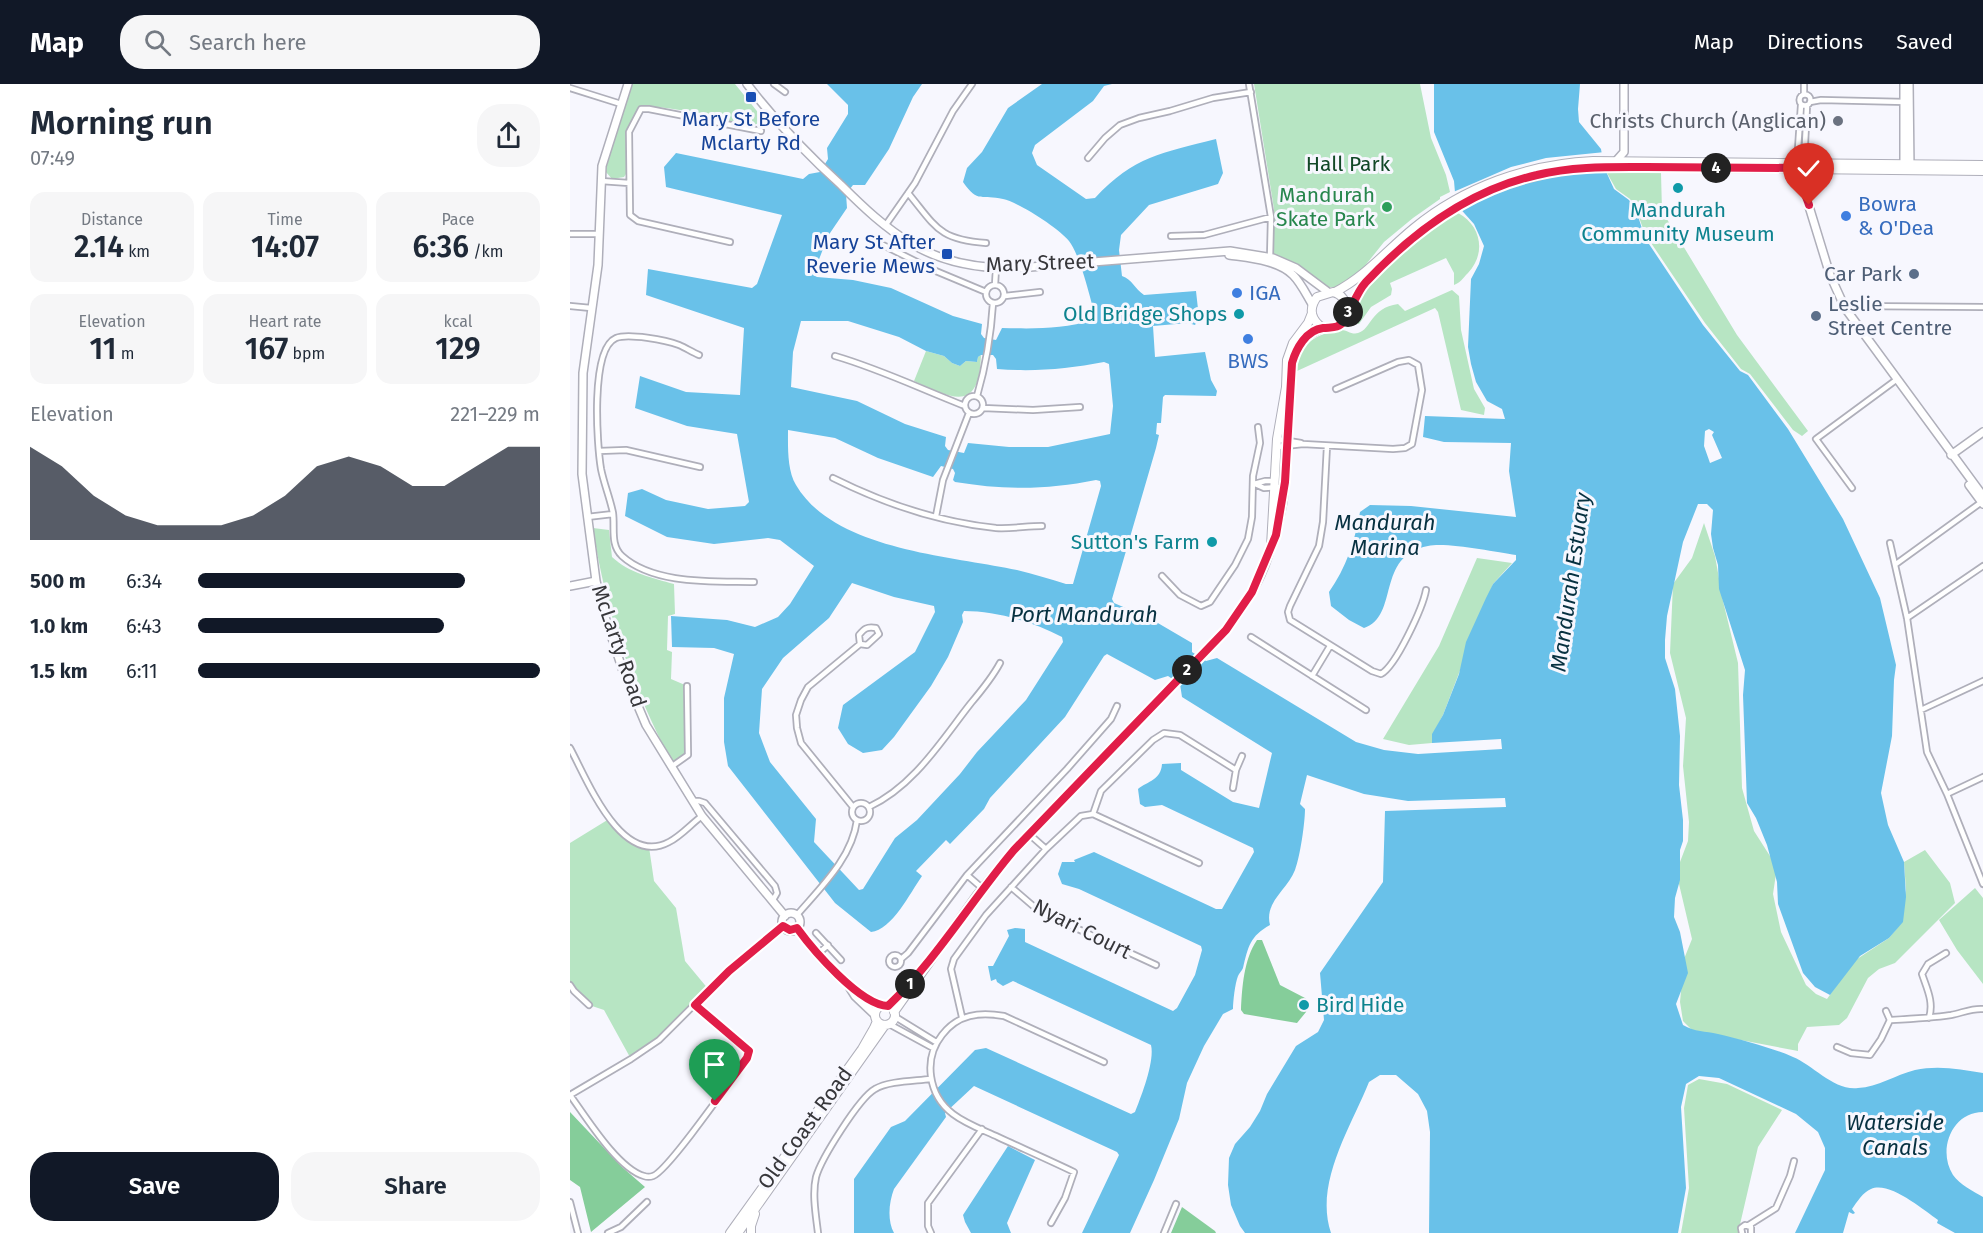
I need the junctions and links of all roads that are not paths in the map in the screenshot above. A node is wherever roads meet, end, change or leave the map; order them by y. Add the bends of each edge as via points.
1 (628, 84) edge
2 (747, 84) edge
3 (774, 84) edge
4 (972, 84) edge
5 (1249, 84) edge
6 (1624, 84) edge
7 (1804, 84) edge
8 (1904, 84) edge
9 (1909, 84) edge
10 (570, 88) edge
11 (1251, 92) junction
12 (785, 93) dead end
13 (1806, 101) junction
14 (1906, 102) junction
15 (621, 104) junction
16 (761, 131) dead end
17 (1088, 158) dead end
18 (1612, 163) junction
19 (1983, 165) edge
20 (1800, 166) junction
21 (1907, 167) junction
22 (1983, 171) edge
23 (601, 181) junction
24 (629, 183) junction
25 (908, 193) junction
26 (1448, 208) junction
27 (1271, 217) junction
28 (885, 226) junction
29 (570, 234) edge
30 (599, 234) junction
31 (1171, 236) dead end
32 (730, 242) dead end
33 (878, 242) dead end
34 (986, 243) dead end
35 (1270, 261) junction
36 (996, 268) junction
37 (995, 285) junction
38 (986, 292) junction
39 (1040, 292) dead end
40 (1331, 292) junction
41 (1005, 296) junction
42 (993, 303) junction
43 (1312, 304) junction
44 (570, 306) edge
45 (1983, 307) edge
46 (591, 308) junction
47 (1845, 308) junction
48 (1348, 312) junction
49 (1312, 313) junction
50 (1323, 328) junction
51 (699, 355) dead end
52 (835, 356) dead end
53 (1896, 380) junction
54 (1336, 389) dead end
55 (977, 396) junction
56 (965, 406) junction
57 (983, 408) junction
58 (1080, 408) dead end
59 (969, 413) junction
60 (1258, 427) dead end
61 (1983, 432) edge
62 (1277, 443) junction
63 (1287, 443) junction
64 (1327, 446) junction
65 (599, 451) junction
66 (1951, 456) junction
67 (700, 467) dead end
68 (833, 478) dead end
69 (1254, 484) junction
70 (1275, 484) junction
71 (1285, 484) junction
72 (1852, 488) dead end
73 (1983, 501) edge
74 (613, 514) junction
75 (936, 516) junction
76 (587, 517) junction
77 (1042, 526) dead end
78 (1890, 543) dead end
79 (1271, 546) junction
80 (1896, 564) junction
81 (1983, 566) edge
82 (1162, 576) dead end
83 (596, 581) junction
84 (754, 582) dead end
85 (570, 586) edge
86 (1426, 590) dead end
87 (1907, 618) junction
88 (1251, 637) dead end
89 (860, 644) junction
90 (1330, 646) junction
91 (1000, 663) dead end
92 (1312, 676) junction
93 (1983, 681) edge
94 (687, 686) dead end
95 (1117, 706) dead end
96 (1366, 710) dead end
97 (1921, 710) junction
98 (570, 748) edge
99 (1242, 756) dead end
100 (671, 767) junction
101 (1236, 770) junction
102 (1983, 777) edge
103 (1233, 788) dead end
104 (1947, 794) junction
105 (693, 801) junction
106 (853, 807) junction
107 (869, 807) junction
108 (1093, 814) junction
109 (702, 816) junction
110 (857, 820) junction
111 (1029, 834) junction
112 (1046, 849) junction
113 (1199, 863) dead end
114 (1983, 864) edge
115 (1976, 867) junction
116 (967, 875) junction
117 (1983, 884) edge
118 (1011, 887) junction
119 (982, 888) junction
120 (772, 900) junction
121 (798, 915) junction
122 (785, 916) junction
123 (783, 926) junction
124 (797, 928) junction
125 (816, 933) dead end
126 (828, 945) junction
127 (1946, 953) dead end
128 (818, 954) junction
129 (901, 959) dead end
130 (841, 960) dead end
131 (1156, 965) dead end
132 (919, 974) junction
133 (570, 985) edge
134 (848, 985) junction
135 (589, 1005) dead end
136 (695, 1005) junction
137 (884, 1006) junction
138 (1983, 1009) edge
139 (1886, 1011) dead end
140 (894, 1014) junction
141 (962, 1017) junction
142 (876, 1018) junction
143 (1929, 1018) junction
144 (1890, 1020) junction
145 (887, 1025) junction
146 (936, 1042) junction
147 (1837, 1047) dead end
148 (933, 1048) junction
149 (1104, 1062) dead end
150 (930, 1079) junction
151 (570, 1095) edge
152 (982, 1130) junction
153 (1794, 1161) dead end
154 (762, 1199) junction
155 (570, 1202) edge
156 (647, 1202) dead end
157 (1176, 1204) dead end
158 (1051, 1223) dead end
159 (1749, 1225) junction
160 (737, 1230) edge
161 (578, 1233) edge
162 (609, 1233) edge
163 (751, 1233) edge
164 (818, 1233) edge
165 (931, 1233) edge
166 (1164, 1233) edge
167 (1742, 1233) edge
168 (1751, 1233) edge

1 - 15 street, McLarty Road
2 - 28 street, Mary Street via 818,164
3 - 12 street
4 - 25 street
5 - 11 street
6 - 18 street via 1624,152
7 - 13 street
8 - 14 street
9 - 14 street
10 - 15 street
11 - 17 street via 1213,98 1120,125
11 - 27 street
13 - 14 street
13 - 20 street
14 - 21 street
15 - 23 street, McLarty Road
16 - 24 street via 641,109 629,132
18 - 20 main road
18 - 26 main road via 1574,162 1526,171 1493,182
19 - 21 main road
20 - 21 main road
20 - 47 street via 1830,275
21 - 22 main road
23 - 24 street
23 - 30 street, McLarty Road
24 - 32 street via 630,215 638,221
25 - 28 street
25 - 34 street via 948,237
26 - 40 main road via 1415,227 1356,281
26 - 48 main road via 1366,282
27 - 31 street via 1204,235
27 - 35 street
28 - 36 street, Mary Street via 940,257
29 - 30 street
30 - 46 street, McLarty Road
33 - 38 street
35 - 36 street, Mary Street via 1223,252
35 - 40 street, Mary Street via 1296,268
35 - 43 street, Mary Street via 1292,274
36 - 37 street
37 - 38 street
37 - 41 street via 1003,288
38 - 42 street
39 - 41 street
40 - 43 main road via 1317,297
40 - 48 main road via 1344,300
41 - 42 street
42 - 55 street via 985,368
43 - 49 main road
44 - 46 street
45 - 47 street
46 - 76 street, McLarty Road via 582,417
47 - 53 street
48 - 50 main road via 1341,324
49 - 50 main road
49 - 62 main road, Old Coast Road via 1287,360
50 - 63 main road, Old Coast Road via 1305,338 1292,363
51 - 65 street via 677,344 628,336 615,338 606,346 598,391
52 - 56 street via 872,367
53 - 66 street
53 - 72 street via 1816,439
54 - 64 street via 1409,360 1418,365 1422,390 1412,444 1393,449
55 - 56 street via 970,397
55 - 57 street
56 - 59 street
57 - 58 street
57 - 59 street via 977,414
59 - 75 street via 944,480
60 - 69 street via 1260,443
61 - 66 street
62 - 63 street
62 - 70 main road, Old Coast Road
63 - 64 street
63 - 71 main road, Old Coast Road
64 - 90 street via 1319,546 1288,612 1290,620
65 - 67 street via 626,450
65 - 74 street
66 - 73 street
68 - 75 street via 903,509
69 - 70 street via 1264,488
69 - 82 street via 1248,539 1210,602 1201,606 1180,594
70 - 71 street
70 - 79 main road, Old Coast Road
71 - 79 main road, Old Coast Road
73 - 80 street
74 - 76 street
74 - 84 street via 615,549 644,569 680,580
75 - 77 street via 998,528
76 - 83 street, McLarty Road
78 - 80 street
79 - 111 main road, Old Coast Road via 1252,592 1226,630
80 - 87 street
81 - 87 street
83 - 85 street
83 - 100 street, McLarty Road via 622,668 646,725
86 - 90 street via 1424,603 1385,672 1372,671
87 - 97 street
88 - 92 street
89 - 89 street via 859,636 864,629 876,628 878,637 867,645
89 - 106 street via 808,687 796,715 801,743
90 - 92 street
91 - 107 street via 991,681 907,782
92 - 96 street
93 - 97 street
94 - 100 street via 687,755
95 - 116 street via 1111,719 1067,769
97 - 104 street via 1927,752
98 - 109 street via 609,819 628,840 649,847 668,843
99 - 101 street
100 - 105 street, McLarty Road
101 - 103 street
101 - 108 street via 1180,735 1164,733 1101,791
102 - 104 street
104 - 115 street
105 - 109 street, McLarty Road
105 - 120 street via 705,803 775,886 777,893
106 - 107 street via 861,802
106 - 110 street via 852,816
107 - 110 street via 869,816
108 - 112 street via 1081,816
108 - 113 street
109 - 120 street, McLarty Road
110 - 121 street via 850,846 838,866
111 - 112 street
111 - 119 main road, Old Coast Road
112 - 118 street
114 - 115 street
115 - 117 street
116 - 119 street
116 - 129 street
118 - 131 street, Nyari Court via 1039,910
118 - 141 street via 951,964
119 - 132 main road, Old Coast Road
120 - 122 street, McLarty Road
121 - 122 street
121 - 124 street
122 - 123 street
123 - 124 street
123 - 136 street
124 - 128 street
125 - 126 street
126 - 128 street
126 - 130 street
127 - 143 street via 1928,964 1922,974 1931,1000
128 - 134 street
132 - 137 main road, Old Coast Road
132 - 140 main road, Old Coast Road
133 - 135 street
134 - 137 street
134 - 142 street
136 - 151 street via 648,1048
136 - 151 street via 749,1051 662,1170 652,1177 629,1167
137 - 140 main road
137 - 142 main road, Old Coast Road via 877,1010
138 - 143 street
139 - 144 street
140 - 145 main road, Old Coast Road
140 - 146 street
141 - 146 street
141 - 149 street via 1004,1016
142 - 145 main road
142 - 160 main road, Old Coast Road via 862,1049
143 - 144 street
144 - 147 street via 1870,1054
145 - 148 street
145 - 154 main road, Old Coast Road
146 - 148 street
148 - 150 street
150 - 152 street via 951,1112
150 - 164 street via 882,1086 861,1102 823,1158 815,1179
152 - 158 street via 1074,1172
152 - 165 street via 927,1203 927,1226
153 - 159 street via 1776,1208
154 - 160 main road, Old Coast Road
154 - 163 main road
155 - 161 street
156 - 162 street
157 - 166 street
159 - 167 street via 1742,1226
159 - 168 street
160 - 163 street

